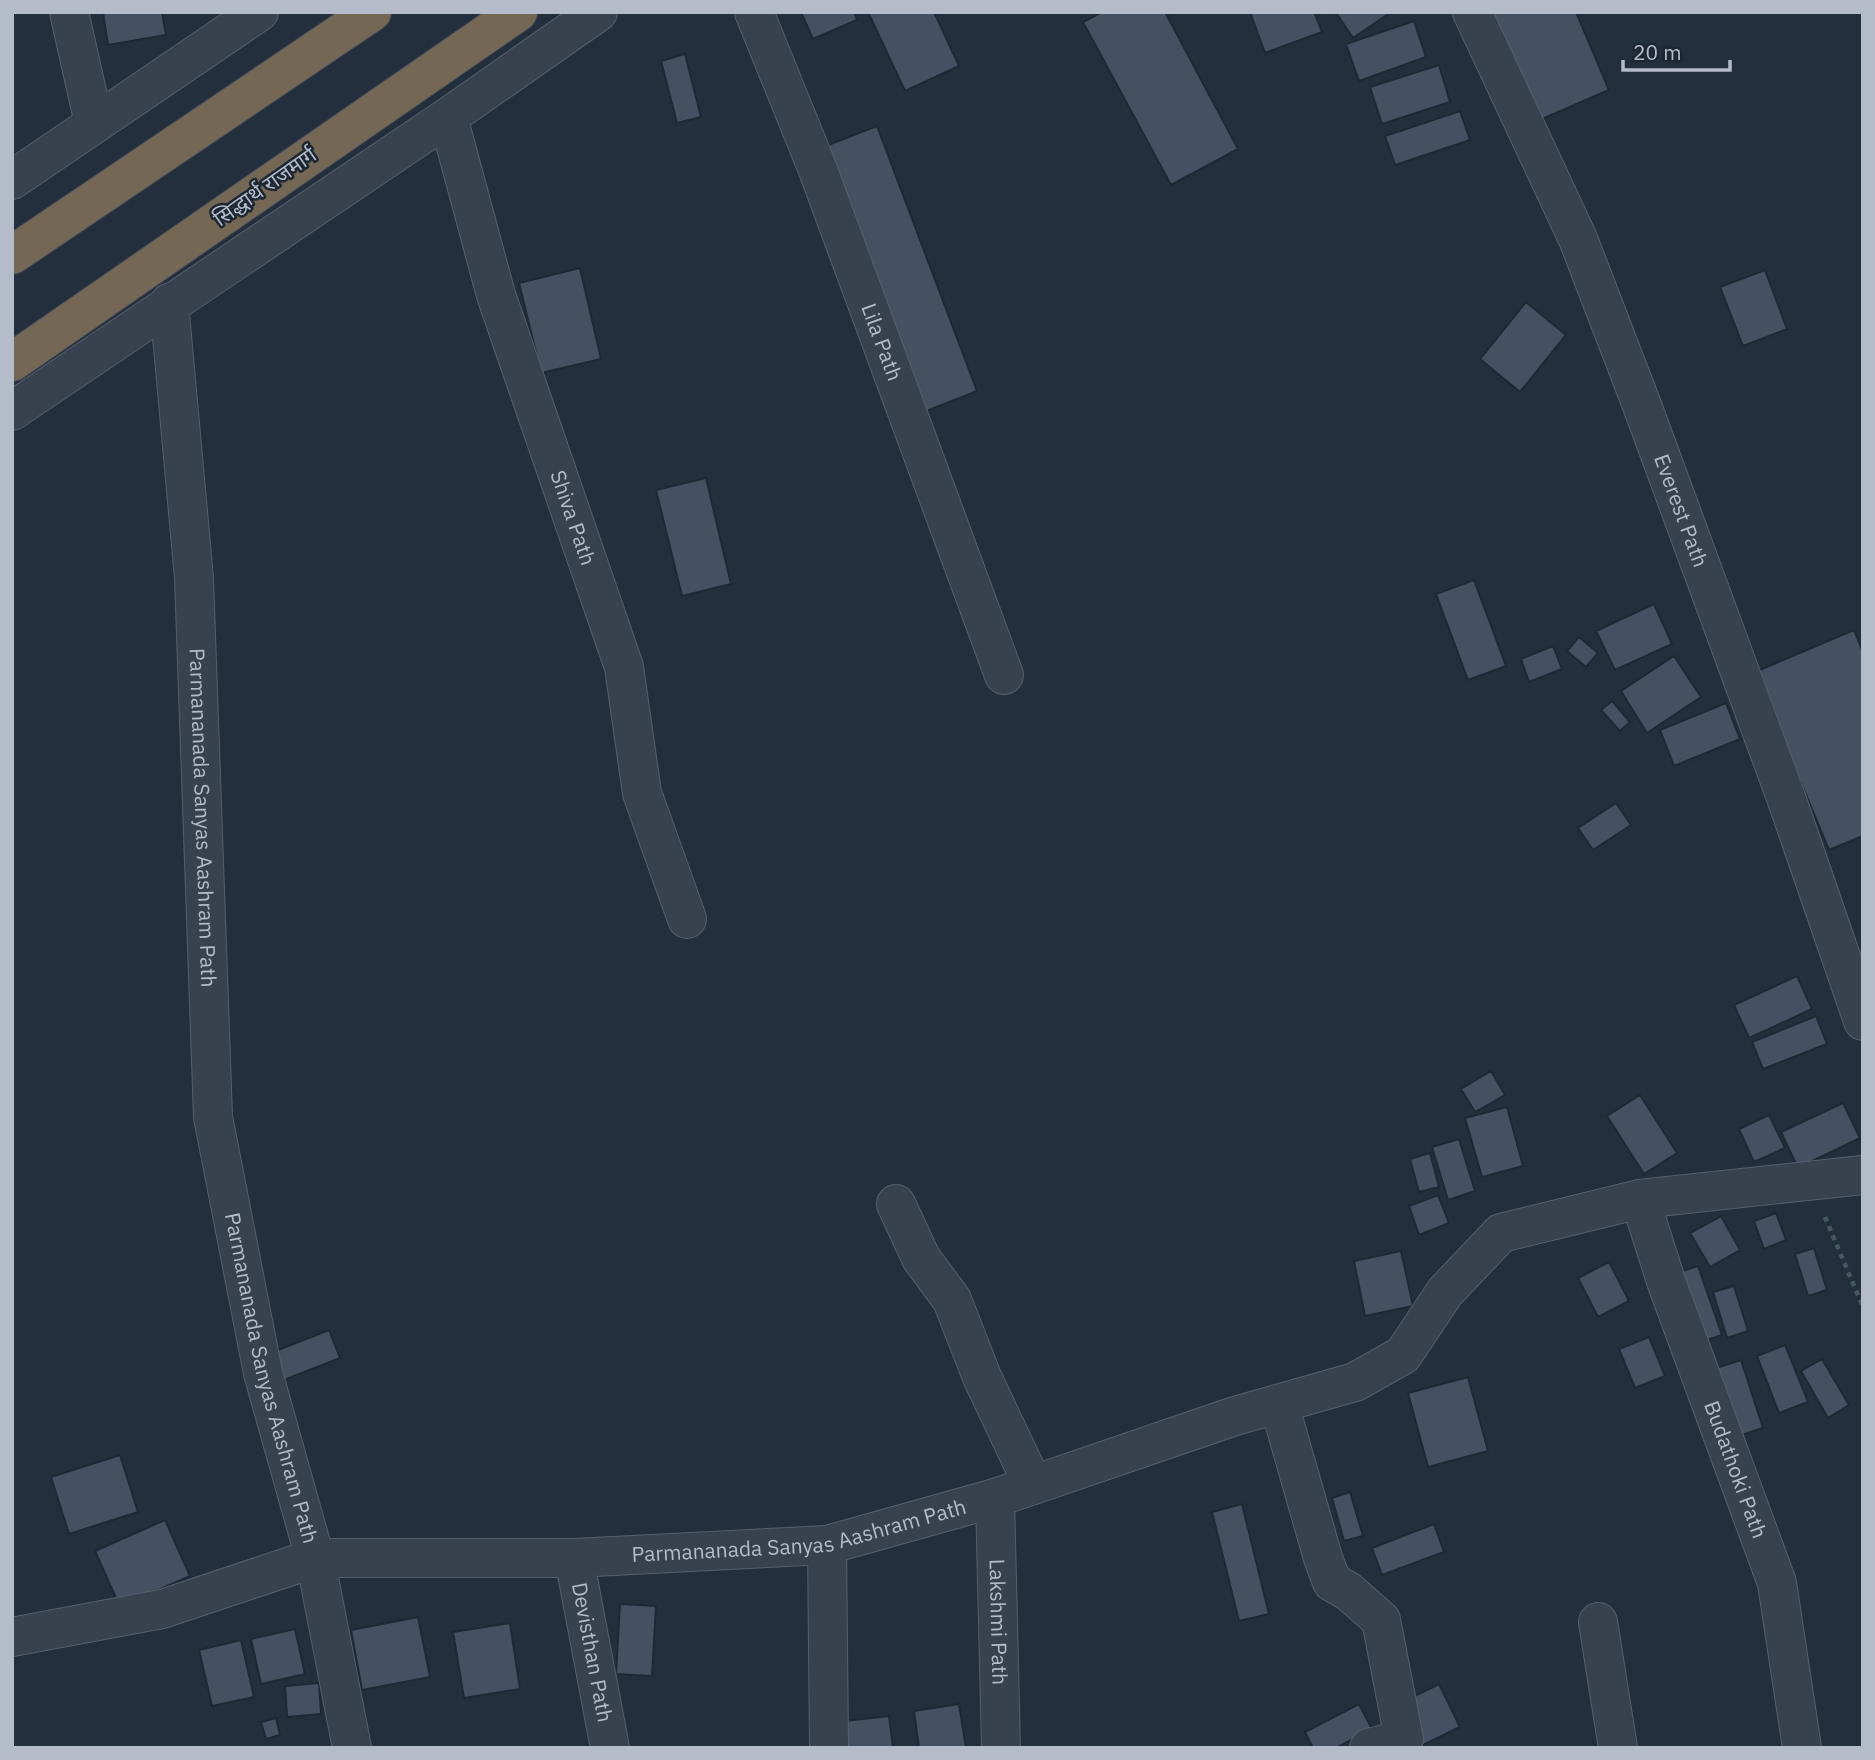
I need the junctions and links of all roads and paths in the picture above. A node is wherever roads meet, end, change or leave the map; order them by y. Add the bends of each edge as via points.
1 (69, 12) edge
2 (259, 12) edge
3 (372, 12) edge
4 (518, 12) edge
5 (598, 12) edge
6 (754, 12) edge
7 (1472, 12) edge
8 (448, 117) junction
9 (94, 123) junction
10 (12, 180) edge
11 (12, 255) edge
12 (169, 303) junction
13 (12, 362) edge
14 (12, 411) edge
15 (1004, 675) dead end
16 (687, 919) dead end
17 (1863, 1021) edge
18 (1863, 1175) edge
19 (1811, 1181) junction
20 (1640, 1199) junction
21 (896, 1204) dead end
22 (1863, 1307) edge
23 (1279, 1404) junction
24 (1033, 1485) junction
25 (995, 1498) junction
26 (827, 1545) junction
27 (315, 1558) junction
28 (574, 1558) junction
29 (1598, 1622) dead end
30 (12, 1637) edge
31 (1393, 1745) edge
32 (352, 1748) edge
33 (610, 1748) edge
34 (829, 1748) edge
35 (1000, 1748) edge
36 (1618, 1748) edge
37 (1802, 1748) edge

1 - 9 street
2 - 9 street
3 - 11 highway
4 - 13 highway, सिद्धार्थ राजमार्ग
5 - 8 street
6 - 15 street, Lila Path via 818,170
7 - 17 street, Everest Path via 1578,239 1788,803
8 - 12 street
8 - 16 street, Shiva Path via 496,295 624,667 642,793
9 - 10 street
12 - 14 street
12 - 27 street, Parmananada Sanyas Aashram Path via 194,578 213,1117 264,1373
18 - 19 street, Parmananada Sanyas Aashram Path
19 - 20 street, Parmananada Sanyas Aashram Path
19 - 22 path
20 - 23 street, Parmananada Sanyas Aashram Path via 1501,1233 1445,1292 1403,1355 1355,1382
20 - 37 street, Budathoki Path via 1665,1281 1777,1583
21 - 24 street via 921,1258 952,1300
23 - 24 street, Parmananada Sanyas Aashram Path
23 - 31 street via 1332,1582 1381,1620
24 - 25 street, Parmananada Sanyas Aashram Path
25 - 26 street, Parmananada Sanyas Aashram Path
25 - 35 street, Lakshmi Path
26 - 28 street, Parmananada Sanyas Aashram Path
26 - 34 street
27 - 28 street, Parmananada Sanyas Aashram Path
27 - 30 street via 162,1609
27 - 32 street
28 - 33 street, Devisthan Path
29 - 36 street

